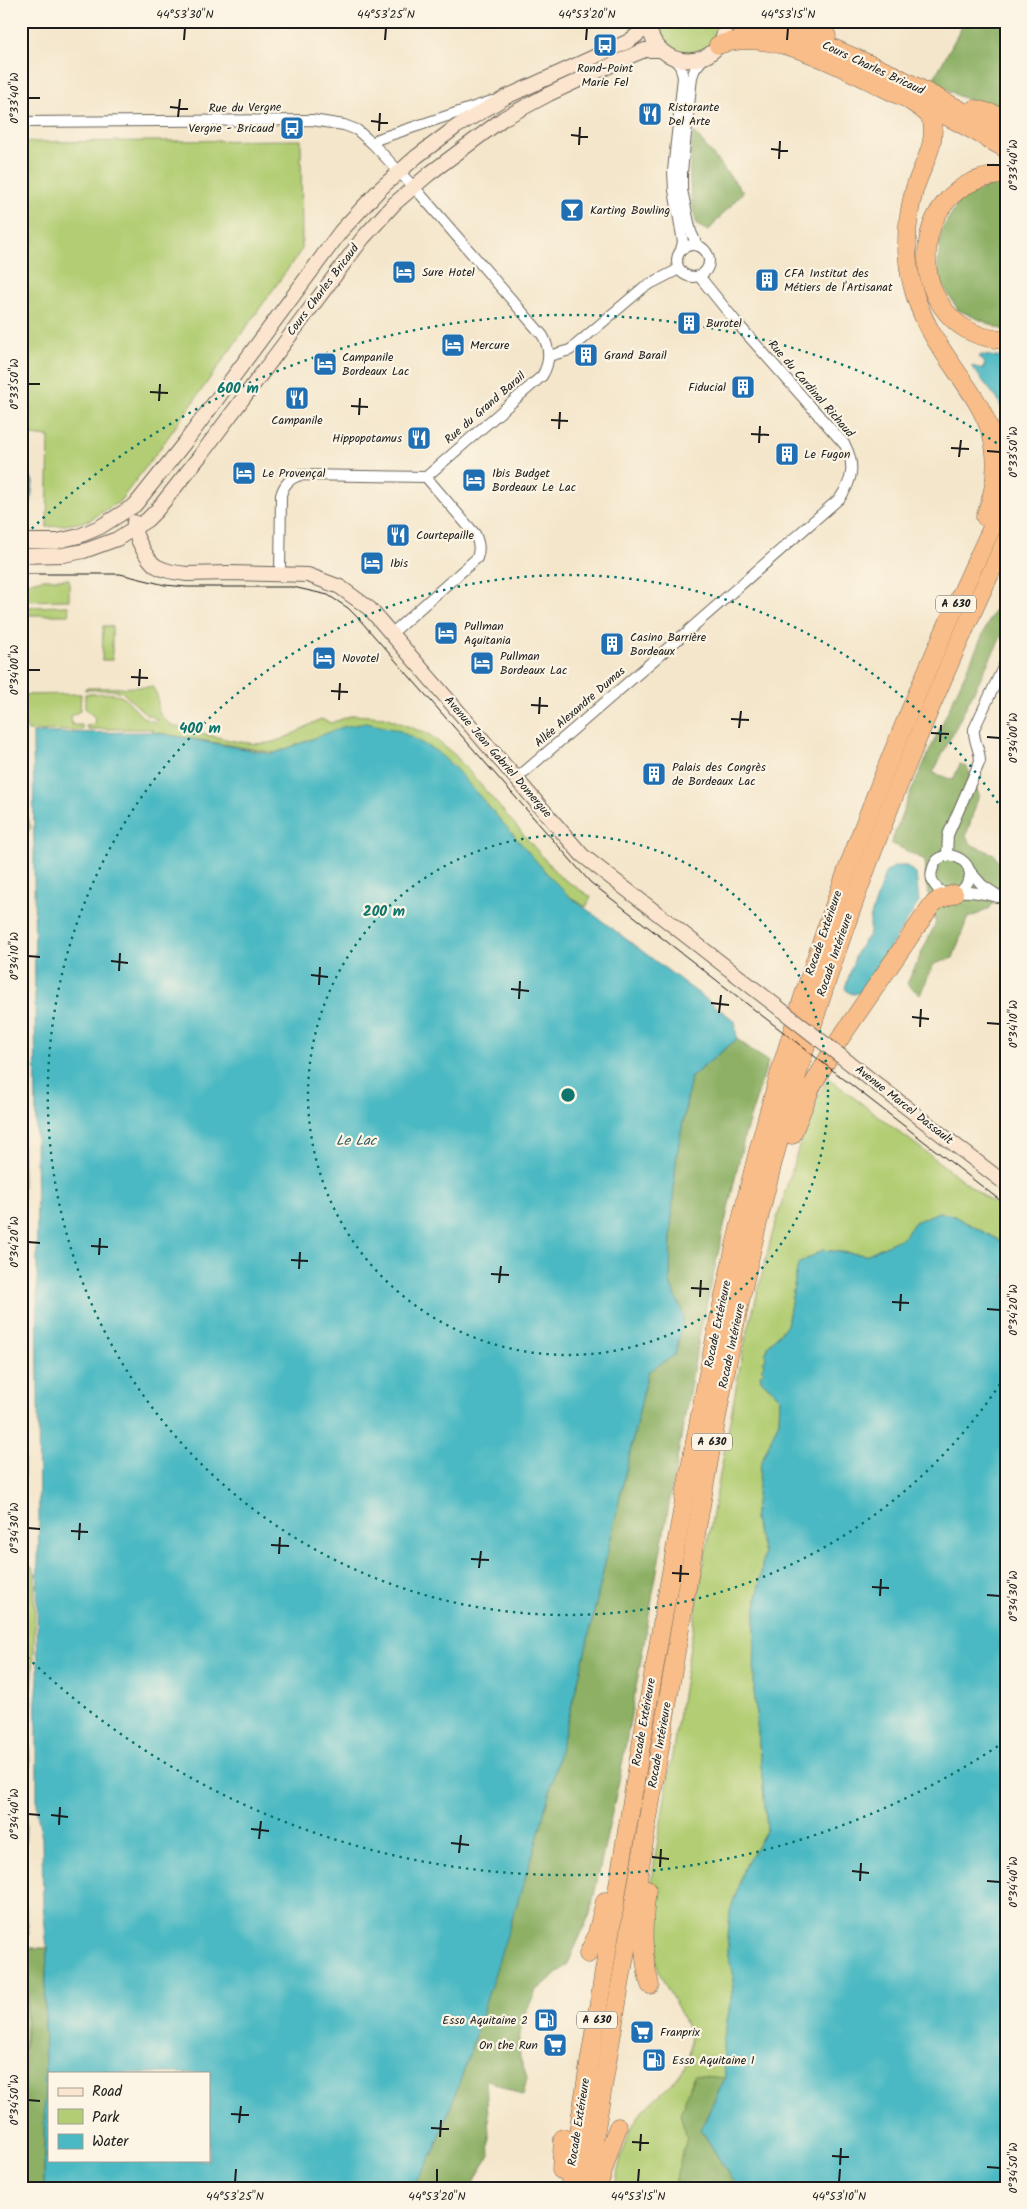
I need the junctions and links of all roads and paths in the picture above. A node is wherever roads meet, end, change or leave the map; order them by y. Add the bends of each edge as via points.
1 (648, 21) edge
2 (726, 21) edge
3 (734, 21) edge
4 (799, 21) edge
5 (660, 50) junction
6 (712, 51) junction
7 (673, 58) junction
8 (894, 75) junction
9 (910, 92) junction
10 (506, 97) junction
11 (1006, 117) edge
12 (21, 122) edge
13 (1006, 134) edge
14 (373, 144) junction
15 (1006, 149) edge
16 (398, 172) junction
17 (1006, 175) edge
18 (413, 187) junction
19 (697, 245) junction
20 (681, 250) junction
21 (679, 269) junction
22 (699, 276) junction
23 (1006, 340) edge
24 (548, 356) junction
25 (426, 477) junction
26 (1006, 498) edge
27 (134, 521) junction
28 (1006, 540) edge
29 (21, 541) edge
30 (21, 556) edge
31 (1006, 567) edge
32 (280, 574) junction
33 (722, 602) joint
34 (392, 634) junction
35 (1006, 660) edge
36 (917, 714) junction
37 (516, 779) junction
38 (946, 856) junction
39 (969, 870) junction
40 (956, 893) junction
41 (1002, 899) edge
42 (802, 1026) joint
43 (1006, 1184) edge
44 (733, 1337) junction
45 (656, 1769) junction
46 (622, 1851) junction
47 (588, 1954) dead end
48 (650, 1985) dead end
49 (618, 2127) dead end
50 (563, 2138) dead end
51 (560, 2188) edge
52 (568, 2188) edge
53 (586, 2188) edge
54 (598, 2188) edge

1 - 5 main road via 653,41
1 - 10 main road, Cours Charles Bricaud via 645,28 629,41
2 - 6 main road via 724,35
3 - 8 highway, Cours Charles Bricaud via 817,41
4 - 8 highway
5 - 7 main road
5 - 18 main road, Cours Charles Bricaud via 635,54 521,108
6 - 7 main road via 690,61
6 - 9 highway, Cours Charles Bricaud via 738,40 777,44 814,54
6 - 19 street via 692,77 682,172 682,190
7 - 20 street via 683,77 673,171 684,242
8 - 9 highway, Cours Charles Bricaud
9 - 11 highway
9 - 13 highway, Cours Charles Bricaud
9 - 15 highway via 939,113
9 - 36 highway via 932,123 931,146 914,190 907,229 906,250 912,285 942,350 982,404 991,422 999,468 993,497 950,598
10 - 14 street via 378,138
10 - 16 main road, Cours Charles Bricaud via 456,128
12 - 14 street, Rue du Vergne via 323,120 357,130
14 - 16 street, Rue du Vergne
16 - 18 street, Rue du Vergne
16 - 27 main road, Cours Charles Bricaud via 341,231 186,440 171,470
17 - 23 highway via 980,179 952,195 934,220 925,250 932,289 954,321 982,336
18 - 24 street via 543,336
18 - 27 main road, Cours Charles Bricaud via 363,238 158,510
19 - 20 street via 688,245
19 - 22 street via 709,259 707,269
20 - 21 street via 677,260
21 - 22 street via 690,277
21 - 24 street via 644,287 570,350
22 - 33 street, Rue du Cardinal Richaud via 845,445 852,466 849,484 840,498
24 - 25 street, Rue du Grand Barail via 542,376
25 - 32 street via 293,477 282,488 281,495
25 - 34 street via 475,534 479,550 471,564
26 - 36 highway, Rocade Extérieure / A 630
27 - 29 main road, Cours Charles Bricaud via 100,527 58,541
27 - 30 main road, Cours Charles Bricaud via 107,543 84,551
27 - 32 main road, Avenue Jean Gabriel Domergue via 155,566 168,571
28 - 36 highway, Rocade Intérieure / A 630
31 - 36 highway
32 - 34 main road, Avenue Jean Gabriel Domergue via 308,575 340,587 370,609
33 - 37 street, Allée Alexandre Dumas
34 - 37 main road, Avenue Jean Gabriel Domergue
35 - 38 street via 974,729 980,761 948,835
36 - 44 highway, Rocade Intérieure / A 630 via 813,1020 766,1189
36 - 46 highway, Rocade Extérieure / A 630 via 868,812 828,920 785,1055 747,1194 706,1382
37 - 42 main road, Avenue Jean Gabriel Domergue, bridge via 582,855
38 - 39 street via 963,860
38 - 40 street via 936,863 931,875 941,891
39 - 40 street via 968,883
39 - 41 street via 982,885
40 - 41 street
40 - 44 highway via 931,906 837,1043 811,1088 789,1143
42 - 43 main road, Avenue Marcel Dassault, bridge
44 - 45 highway, Rocade Intérieure / A 630
45 - 48 highway via 643,1946
45 - 53 highway, Rocade Intérieure / A 630
46 - 47 highway via 612,1869 596,1937
46 - 52 highway, Rocade Extérieure / A 630
49 - 54 highway
50 - 51 highway

